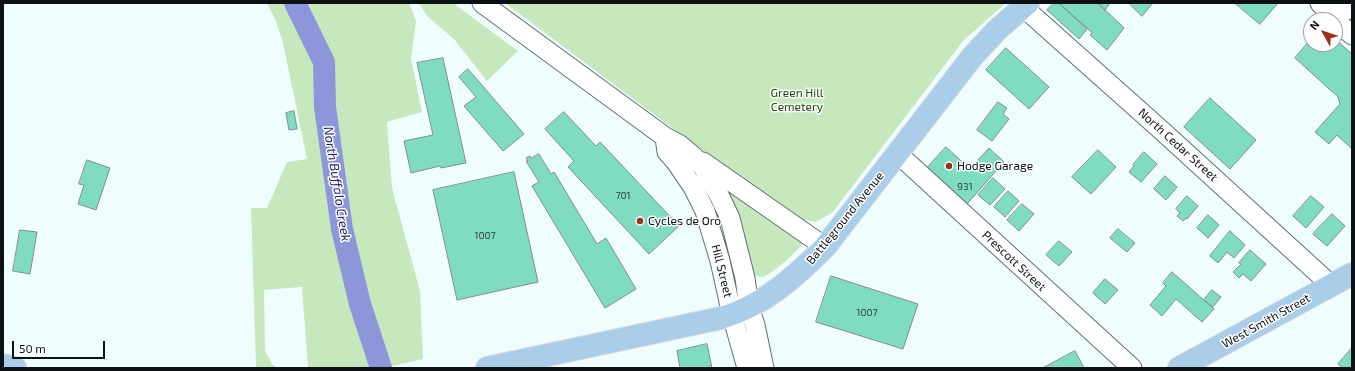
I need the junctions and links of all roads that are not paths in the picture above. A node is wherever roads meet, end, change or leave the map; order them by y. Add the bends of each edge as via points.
1 (482, 3) edge
2 (1026, 5) edge
3 (1323, 6) edge
4 (1352, 8) edge
5 (1352, 35) edge
6 (665, 138) junction
7 (897, 153) junction
8 (692, 155) junction
9 (824, 247) junction
10 (1352, 274) edge
11 (1331, 285) junction
12 (740, 311) junction
13 (3, 365) edge
14 (15, 368) edge
15 (487, 368) edge
16 (747, 368) edge
17 (764, 368) edge
18 (1132, 368) edge
19 (1179, 368) edge

1 - 6 street, Hill Street
2 - 7 main road, Battleground Avenue via 997,30 972,57
2 - 11 street, North Cedar Street
3 - 4 street via 1346,10
3 - 5 street
6 - 8 street, Hill Street via 680,145
6 - 12 street, Hill Street via 667,152 693,187 705,211 720,260
7 - 9 main road, Battleground Avenue
7 - 18 street, Prescott Street
8 - 9 street, Hill Street
8 - 12 street, Hill Street via 703,167 730,218 745,278
9 - 12 main road, Battleground Avenue via 784,284
10 - 11 main road, West Smith Street
11 - 19 main road, West Smith Street
12 - 15 main road, Battleground Avenue
12 - 16 street, Hill Street
12 - 17 street, Hill Street via 754,326
13 - 14 main road

